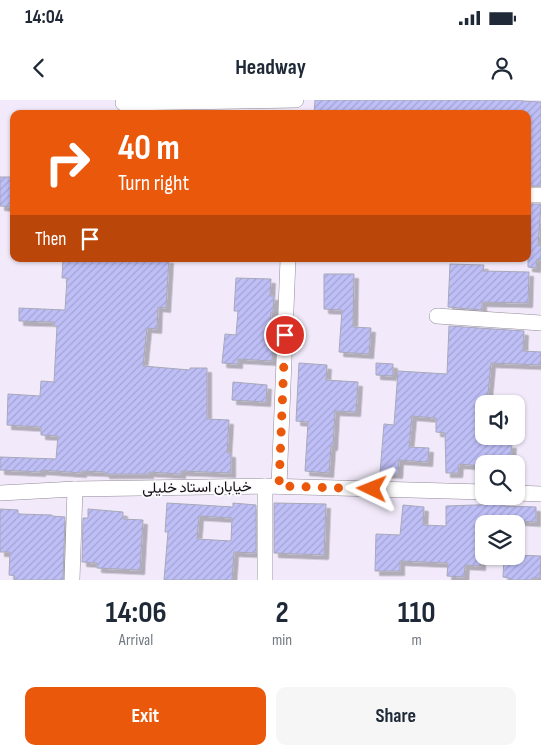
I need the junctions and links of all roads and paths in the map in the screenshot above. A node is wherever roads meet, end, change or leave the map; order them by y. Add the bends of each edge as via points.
1 (296, 100) edge
2 (123, 103) dead end
3 (288, 262) edge
4 (437, 316) dead end
5 (541, 323) edge
6 (272, 486) junction
7 (75, 489) junction
8 (475, 492) edge
9 (0, 493) edge
10 (525, 493) edge
11 (541, 494) edge
12 (72, 580) edge
13 (264, 580) edge

1 - 2 street
3 - 6 street
4 - 5 street
6 - 7 street, خیابان استاد خلیلی
6 - 8 street, خیابان استاد خلیلی
6 - 13 street
7 - 9 street, خیابان استاد خلیلی
7 - 12 street
10 - 11 street

